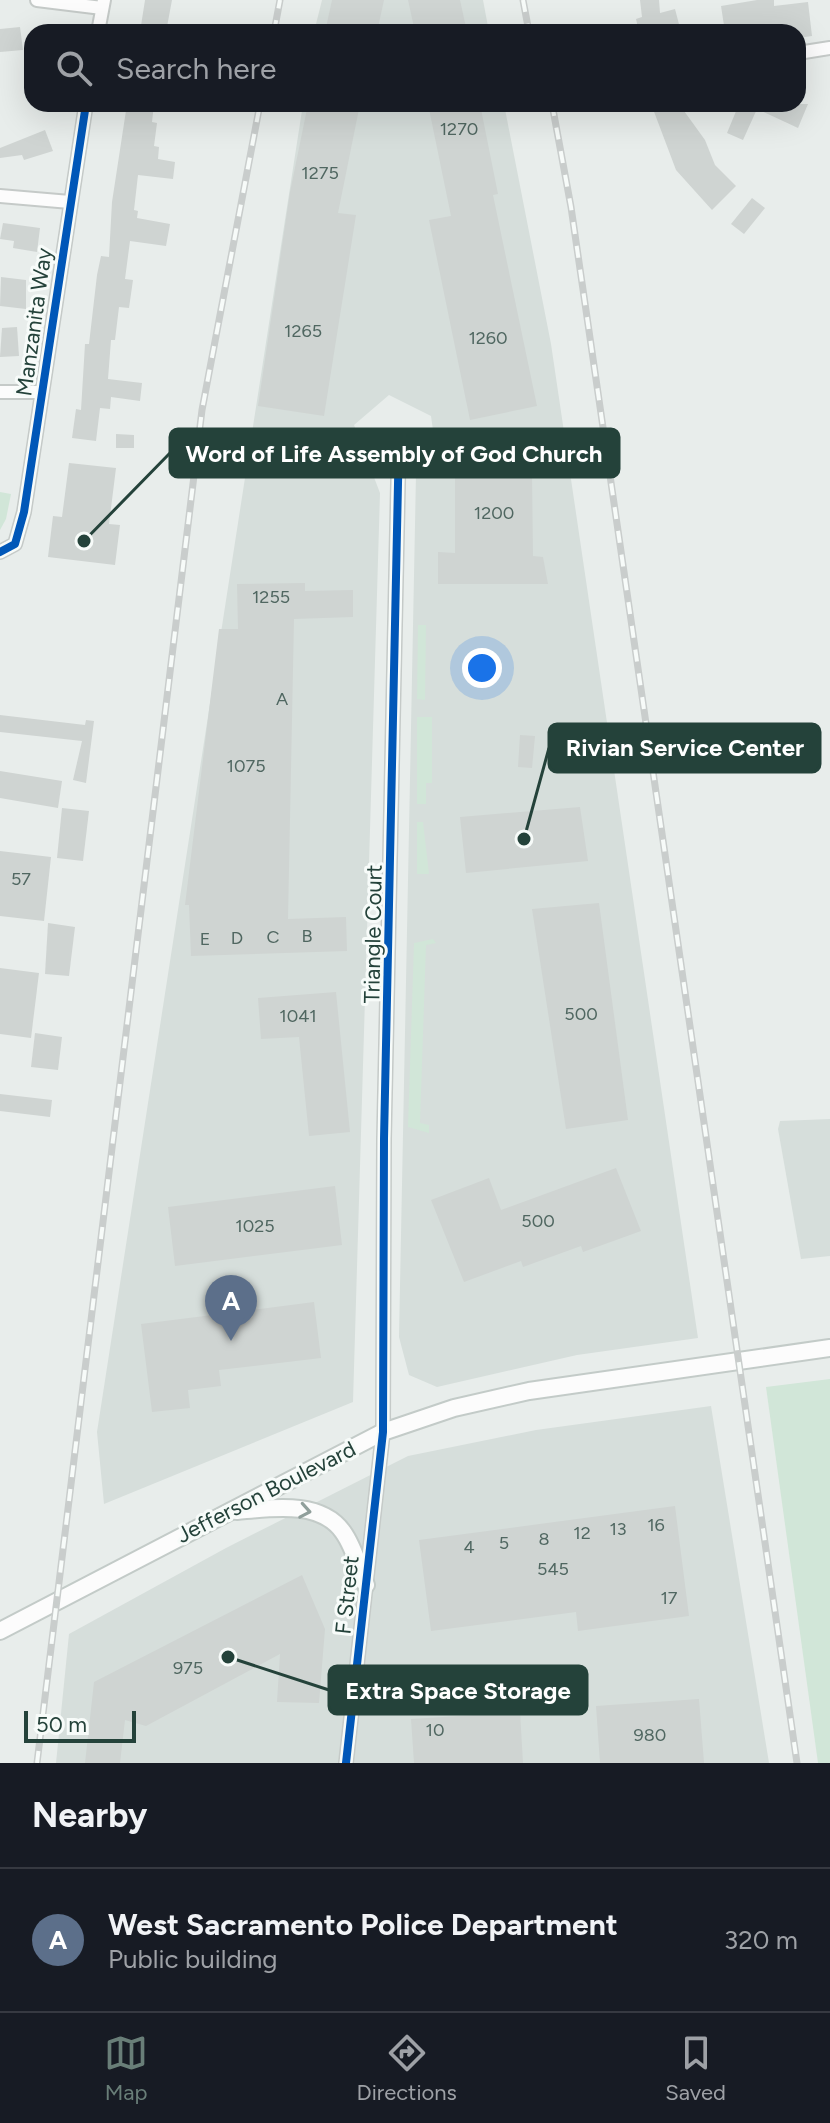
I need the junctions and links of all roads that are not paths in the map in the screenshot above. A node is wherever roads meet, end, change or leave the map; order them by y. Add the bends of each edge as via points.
1 (37, 0) edge
2 (103, 4) edge
3 (99, 24) edge
4 (830, 48) edge
5 (806, 52) edge
6 (85, 112) edge
7 (0, 196) edge
8 (70, 202) junction
9 (0, 392) edge
10 (41, 392) junction
11 (399, 437) dead end
12 (0, 552) edge
13 (830, 1348) edge
14 (383, 1432) junction
15 (227, 1512) junction
16 (366, 1585) junction
17 (0, 1631) edge
18 (346, 1763) edge

1 - 2 street
2 - 3 street
4 - 5 street
6 - 8 street, Manzanita Way
7 - 8 street
8 - 10 street, Manzanita Way
9 - 10 street
10 - 12 street, Manzanita Way via 24,512 15,544
11 - 14 street, Triangle Court
13 - 14 main road, Jefferson Boulevard via 529,1391
14 - 15 main road, Jefferson Boulevard
14 - 16 street, F Street
15 -> 16 main road via 277,1507 322,1514 345,1535
15 - 17 main road, Jefferson Boulevard
16 - 18 street, F Street

